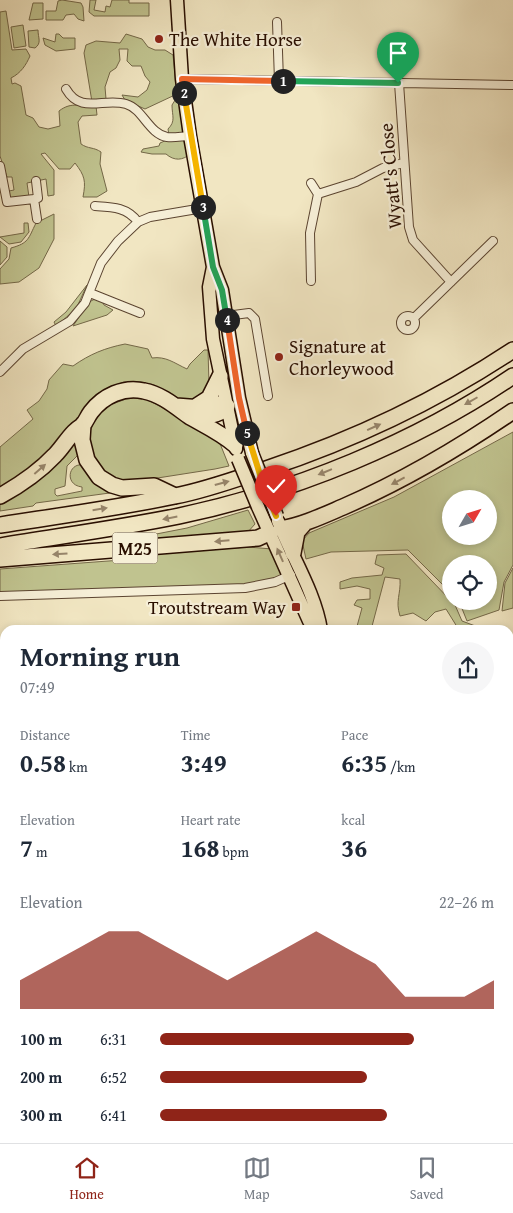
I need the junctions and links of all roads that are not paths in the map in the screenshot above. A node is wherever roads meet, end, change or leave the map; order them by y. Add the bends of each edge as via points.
1 (177, 0) edge
2 (277, 22) dead end
3 (182, 79) junction
4 (279, 81) junction
5 (398, 83) junction
6 (513, 85) edge
7 (66, 89) dead end
8 (190, 136) junction
9 (404, 163) junction
10 (0, 166) edge
11 (36, 181) dead end
12 (311, 183) dead end
13 (318, 194) junction
14 (34, 199) junction
15 (4, 203) edge
16 (98, 205) dead end
17 (203, 208) junction
18 (37, 219) dead end
19 (138, 222) junction
20 (493, 241) dead end
21 (213, 267) junction
22 (311, 281) dead end
23 (451, 282) junction
24 (90, 293) junction
25 (209, 300) junction
26 (140, 313) dead end
27 (226, 316) junction
28 (414, 318) dead end
29 (213, 339) junction
30 (513, 350) edge
31 (232, 360) junction
32 (0, 372) edge
33 (220, 376) junction
34 (513, 376) edge
35 (268, 396) dead end
36 (227, 406) junction
37 (513, 411) edge
38 (192, 412) junction
39 (242, 415) junction
40 (83, 424) junction
41 (236, 452) junction
42 (262, 481) junction
43 (0, 496) edge
44 (175, 496) junction
45 (262, 507) junction
46 (304, 524) junction
47 (0, 525) edge
48 (276, 526) junction
49 (0, 546) edge
50 (295, 558) junction
51 (0, 559) edge
52 (290, 577) junction
53 (305, 582) junction
54 (0, 596) edge
55 (312, 625) edge
56 (320, 625) edge

1 - 3 main road
2 - 4 street
3 - 4 street
3 - 8 main road
4 - 5 street
5 - 6 street
5 - 9 street, Wyatt's Close
7 - 8 street via 80,102 124,103 134,108 161,135
8 - 17 main road
9 - 13 street
9 - 23 street, Wyatt's Close via 413,240
10 - 15 street
11 - 14 street via 38,198
12 - 13 street
13 - 22 street via 310,233
14 - 15 street
14 - 18 street
16 - 19 street via 124,209
17 - 19 street
17 - 21 main road
19 - 24 street via 102,263
20 - 23 street
21 - 25 main road
21 - 27 main road via 222,290
23 - 28 street
24 - 26 street
24 - 32 street via 70,321 23,349
25 - 27 street via 217,311
25 - 29 main road
27 - 29 street via 217,323
27 - 31 main road
27 - 35 street via 249,313 255,319
29 - 33 main road
44 -> 30 highway, M25 via 310,455 354,436 453,387
31 - 36 main road via 231,399
31 - 39 main road
33 - 36 main road
33 - 38 highway via 209,398
34 -> 49 highway, M25 via 395,442 277,490 181,515
36 - 38 highway via 220,412 202,417
36 - 39 main road
36 - 41 main road
37 -> 46 highway, M25 via 403,478
38 - 40 highway via 144,391 128,390 100,401
38 - 41 highway via 222,434
39 - 42 main road, bridge
43 -> 40 highway via 44,466
40 - 44 highway via 86,460 98,477 122,488 154,486
41 - 45 main road, bridge
42 - 45 main road
42 - 48 main road, bridge
47 -> 44 highway, M25
45 - 48 main road
46 - 48 highway, M25
46 - 50 highway via 297,532
48 - 50 main road
48 -> 51 highway, M25 via 258,538
52 -> 48 main road
50 - 52 street
50 - 53 main road
52 - 53 street
52 - 54 street via 245,588
52 - 55 main road
53 - 56 main road

